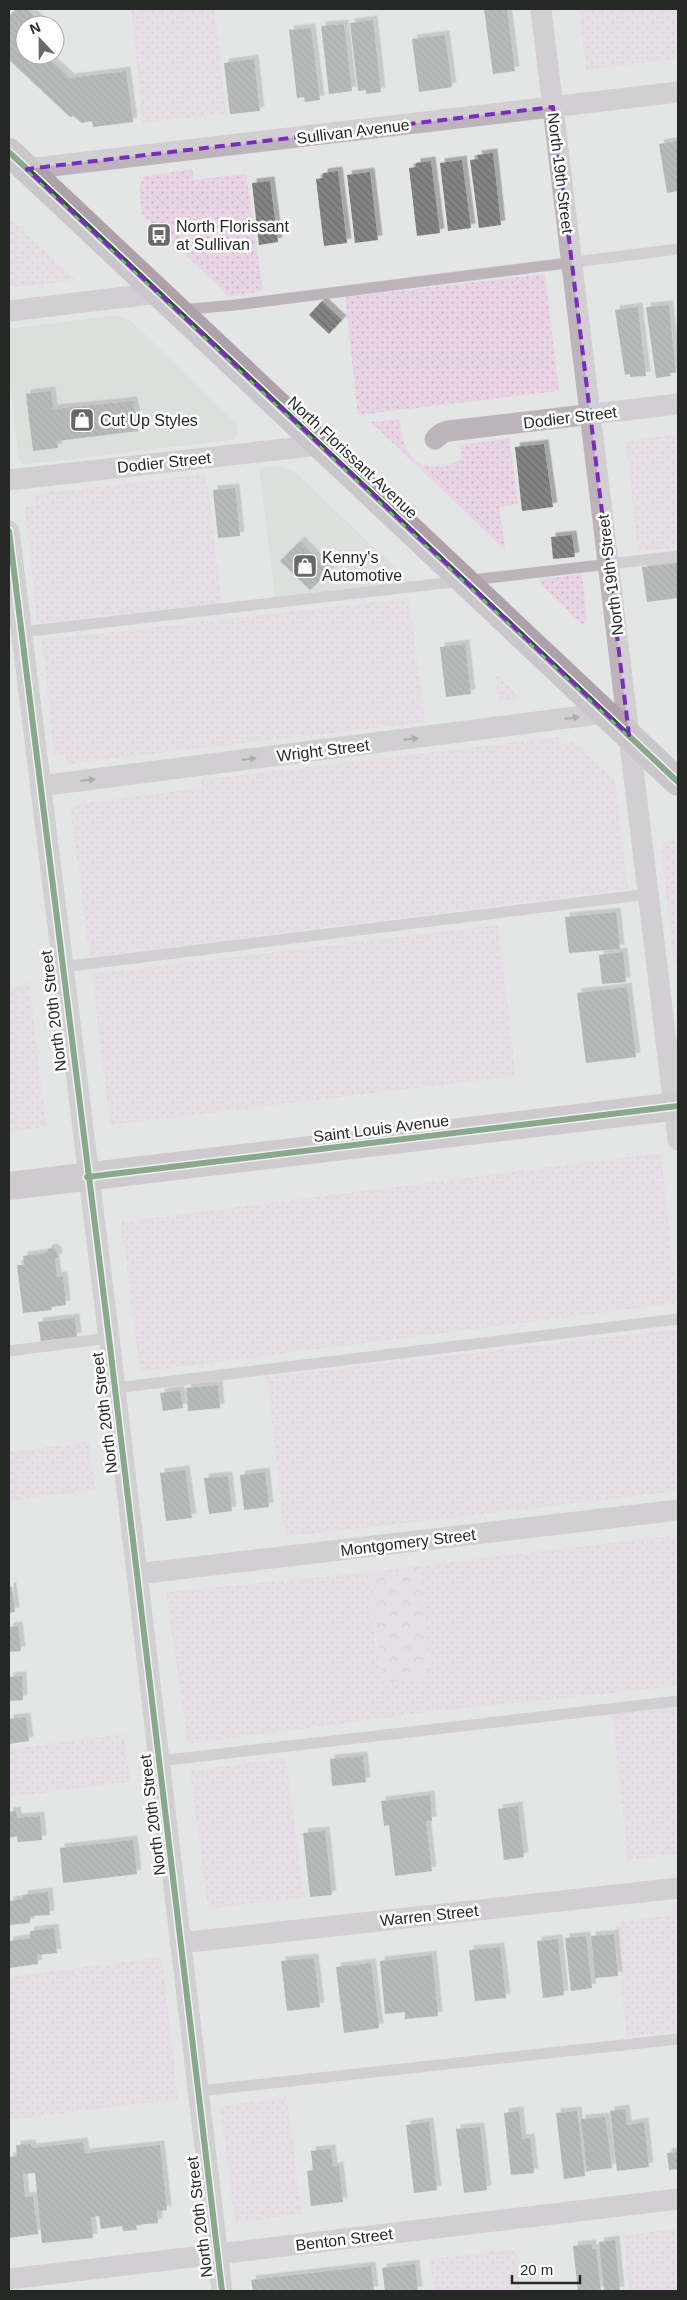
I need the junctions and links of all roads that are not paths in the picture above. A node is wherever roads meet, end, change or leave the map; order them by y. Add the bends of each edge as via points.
1 (541, 9) edge
2 (678, 92) edge
3 (553, 107) junction
4 (18, 161) edge
5 (678, 249) edge
6 (572, 261) junction
7 (167, 302) junction
8 (9, 311) edge
9 (678, 404) edge
10 (591, 414) junction
11 (436, 440) dead end
12 (320, 445) junction
13 (9, 480) edge
14 (9, 531) edge
15 (678, 556) edge
16 (608, 565) junction
17 (466, 582) junction
18 (21, 632) junction
19 (606, 713) junction
20 (629, 735) junction
21 (678, 782) edge
22 (40, 786) junction
23 (648, 894) junction
24 (62, 967) junction
25 (676, 1106) edge
26 (678, 1140) edge
27 (88, 1177) junction
28 (9, 1186) edge
29 (678, 1319) edge
30 (109, 1338) junction
31 (9, 1351) edge
32 (115, 1388) junction
33 (678, 1510) edge
34 (137, 1574) junction
35 (678, 1701) edge
36 (159, 1761) junction
37 (678, 1888) edge
38 (180, 1943) junction
39 (678, 2038) edge
40 (198, 2091) junction
41 (678, 2199) edge
42 (217, 2254) junction
43 (9, 2278) edge
44 (222, 2291) edge

1 - 3 street, North 19th Street
2 - 3 street, Sullivan Avenue
3 - 4 street, Sullivan Avenue
3 - 6 street, North 19th Street
4 - 7 main road, North Florissant Avenue
5 - 6 lane
6 - 7 lane via 235,305
6 - 10 street, North 19th Street
7 - 8 street
7 - 12 main road, North Florissant Avenue
9 - 10 street, Dodier Street
10 - 11 street, Dodier Street via 448,431
10 - 16 street, North 19th Street
12 - 13 street, Dodier Street
12 - 17 main road, North Florissant Avenue
14 - 18 street, North 20th Street
15 - 16 lane
16 - 17 lane
16 - 20 street, North 19th Street
17 - 18 lane
17 - 19 main road, North Florissant Avenue
18 - 22 street, North 20th Street
19 - 20 main road, North Florissant Avenue
22 -> 19 street, Wright Street
20 - 21 main road, North Florissant Avenue
20 - 23 street, North 19th Street
22 - 24 street, North 20th Street
23 - 24 lane
23 - 25 street, North 19th Street
24 - 27 street, North 20th Street
25 - 26 street, North 19th Street
25 - 27 street, Saint Louis Avenue
27 - 28 street, Saint Louis Avenue
27 - 30 street, North 20th Street
29 - 32 lane
30 - 31 lane
30 - 32 street, North 20th Street
32 - 34 street, North 20th Street
33 - 34 street, Montgomery Street
34 - 36 street, North 20th Street
35 - 36 lane
36 - 38 street, North 20th Street
37 - 38 street, Warren Street
38 - 40 street, North 20th Street
39 - 40 lane
40 - 42 street, North 20th Street
41 - 42 street, Benton Street
42 - 43 street, Benton Street
42 - 44 street, North 20th Street

